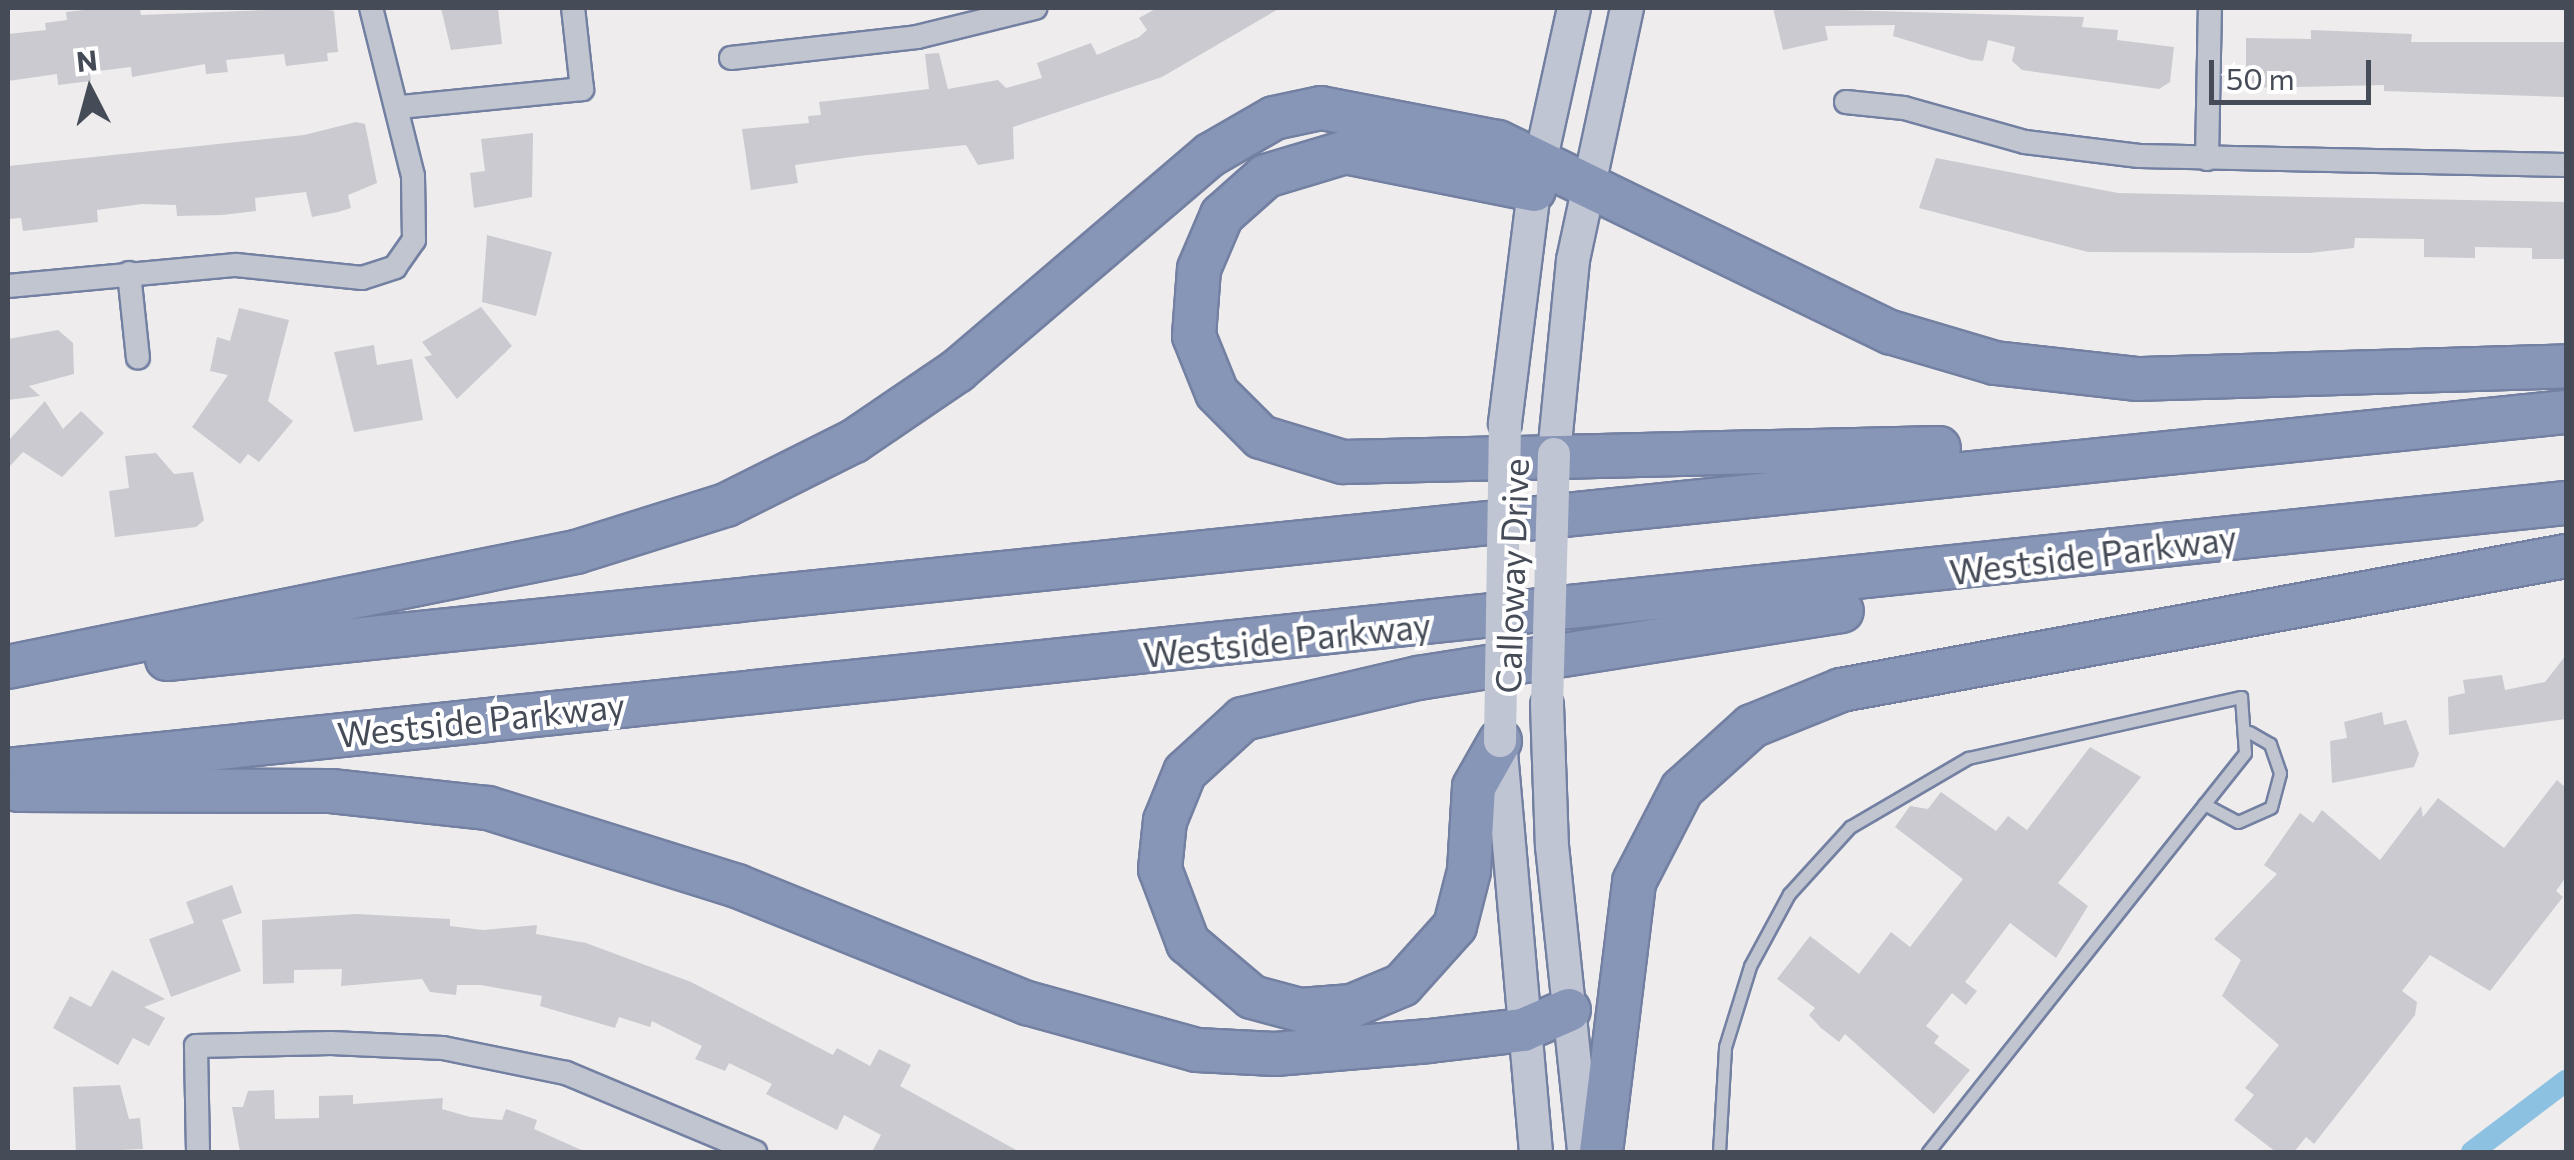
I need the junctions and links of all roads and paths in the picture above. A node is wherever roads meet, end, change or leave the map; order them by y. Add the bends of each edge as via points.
1 (371, 8) edge
2 (573, 8) edge
3 (1035, 8) edge
4 (1574, 8) edge
5 (1626, 8) edge
6 (2210, 8) edge
7 (731, 58) dead end
8 (1846, 102) dead end
9 (400, 107) junction
10 (2207, 159) junction
11 (2566, 165) edge
12 (1538, 175) junction
13 (1586, 184) junction
14 (130, 273) junction
15 (8, 286) edge
16 (138, 358) dead end
17 (2566, 366) edge
18 (2566, 412) edge
19 (2330, 433) junction
20 (2566, 503) edge
21 (2385, 520) junction
22 (2566, 556) edge
23 (8, 667) edge
24 (8, 676) edge
25 (2249, 732) junction
26 (1500, 741) junction
27 (8, 770) edge
28 (8, 790) edge
29 (2204, 804) junction
30 (1569, 1010) junction
31 (1523, 1030) junction
32 (198, 1152) edge
33 (755, 1152) edge
34 (1536, 1152) edge
35 (1584, 1152) edge
36 (1601, 1152) edge
37 (1719, 1152) edge
38 (1928, 1152) edge

1 - 9 street
2 - 9 street via 582,89
3 - 7 street via 917,36
4 - 12 main road, Calloway Drive
5 - 13 main road, Calloway Drive
6 - 10 street
8 - 10 street via 1904,108 2044,145
9 - 14 street via 416,224 406,256 362,278 236,265
10 - 11 street
12 - 13 highway
12 - 19 highway via 1346,152 1266,176 1222,215 1198,269 1194,336 1217,393 1262,437 1343,462
12 - 23 highway via 1351,110 1274,118 1210,155 917,400 726,505 576,552
12 - 26 main road, Calloway Drive, bridge via 1512,342
13 - 17 highway via 1890,332 1995,363 2138,379
13 - 30 main road, Calloway Drive, bridge via 1557,418 1547,706
14 - 15 street
14 - 16 street
18 - 19 highway
19 - 24 highway
20 - 21 highway, Westside Parkway
21 - 26 highway via 1418,678 1265,710 1201,753 1164,821 1160,870 1188,943 1252,997 1300,1010 1352,1006 1402,985 1454,926 1469,870 1474,787
21 - 27 highway, Westside Parkway via 1799,588
22 - 36 highway via 1841,690 1752,726 1682,789 1634,882
25 - 29 lane via 2244,753
25 - 29 lane via 2270,744 2280,774 2272,807 2238,822
25 - 37 lane via 2241,697 2017,744 1926,777 1850,827 1789,894 1750,966 1725,1048
26 - 31 main road, Calloway Drive
28 - 31 highway via 331,791 488,808 738,886 1059,1014 1197,1050 1274,1054
29 - 38 lane
30 - 31 highway
30 - 35 main road, Calloway Drive
31 - 34 main road, Calloway Drive
32 - 33 street via 196,1046 374,1043 512,1059 619,1090

